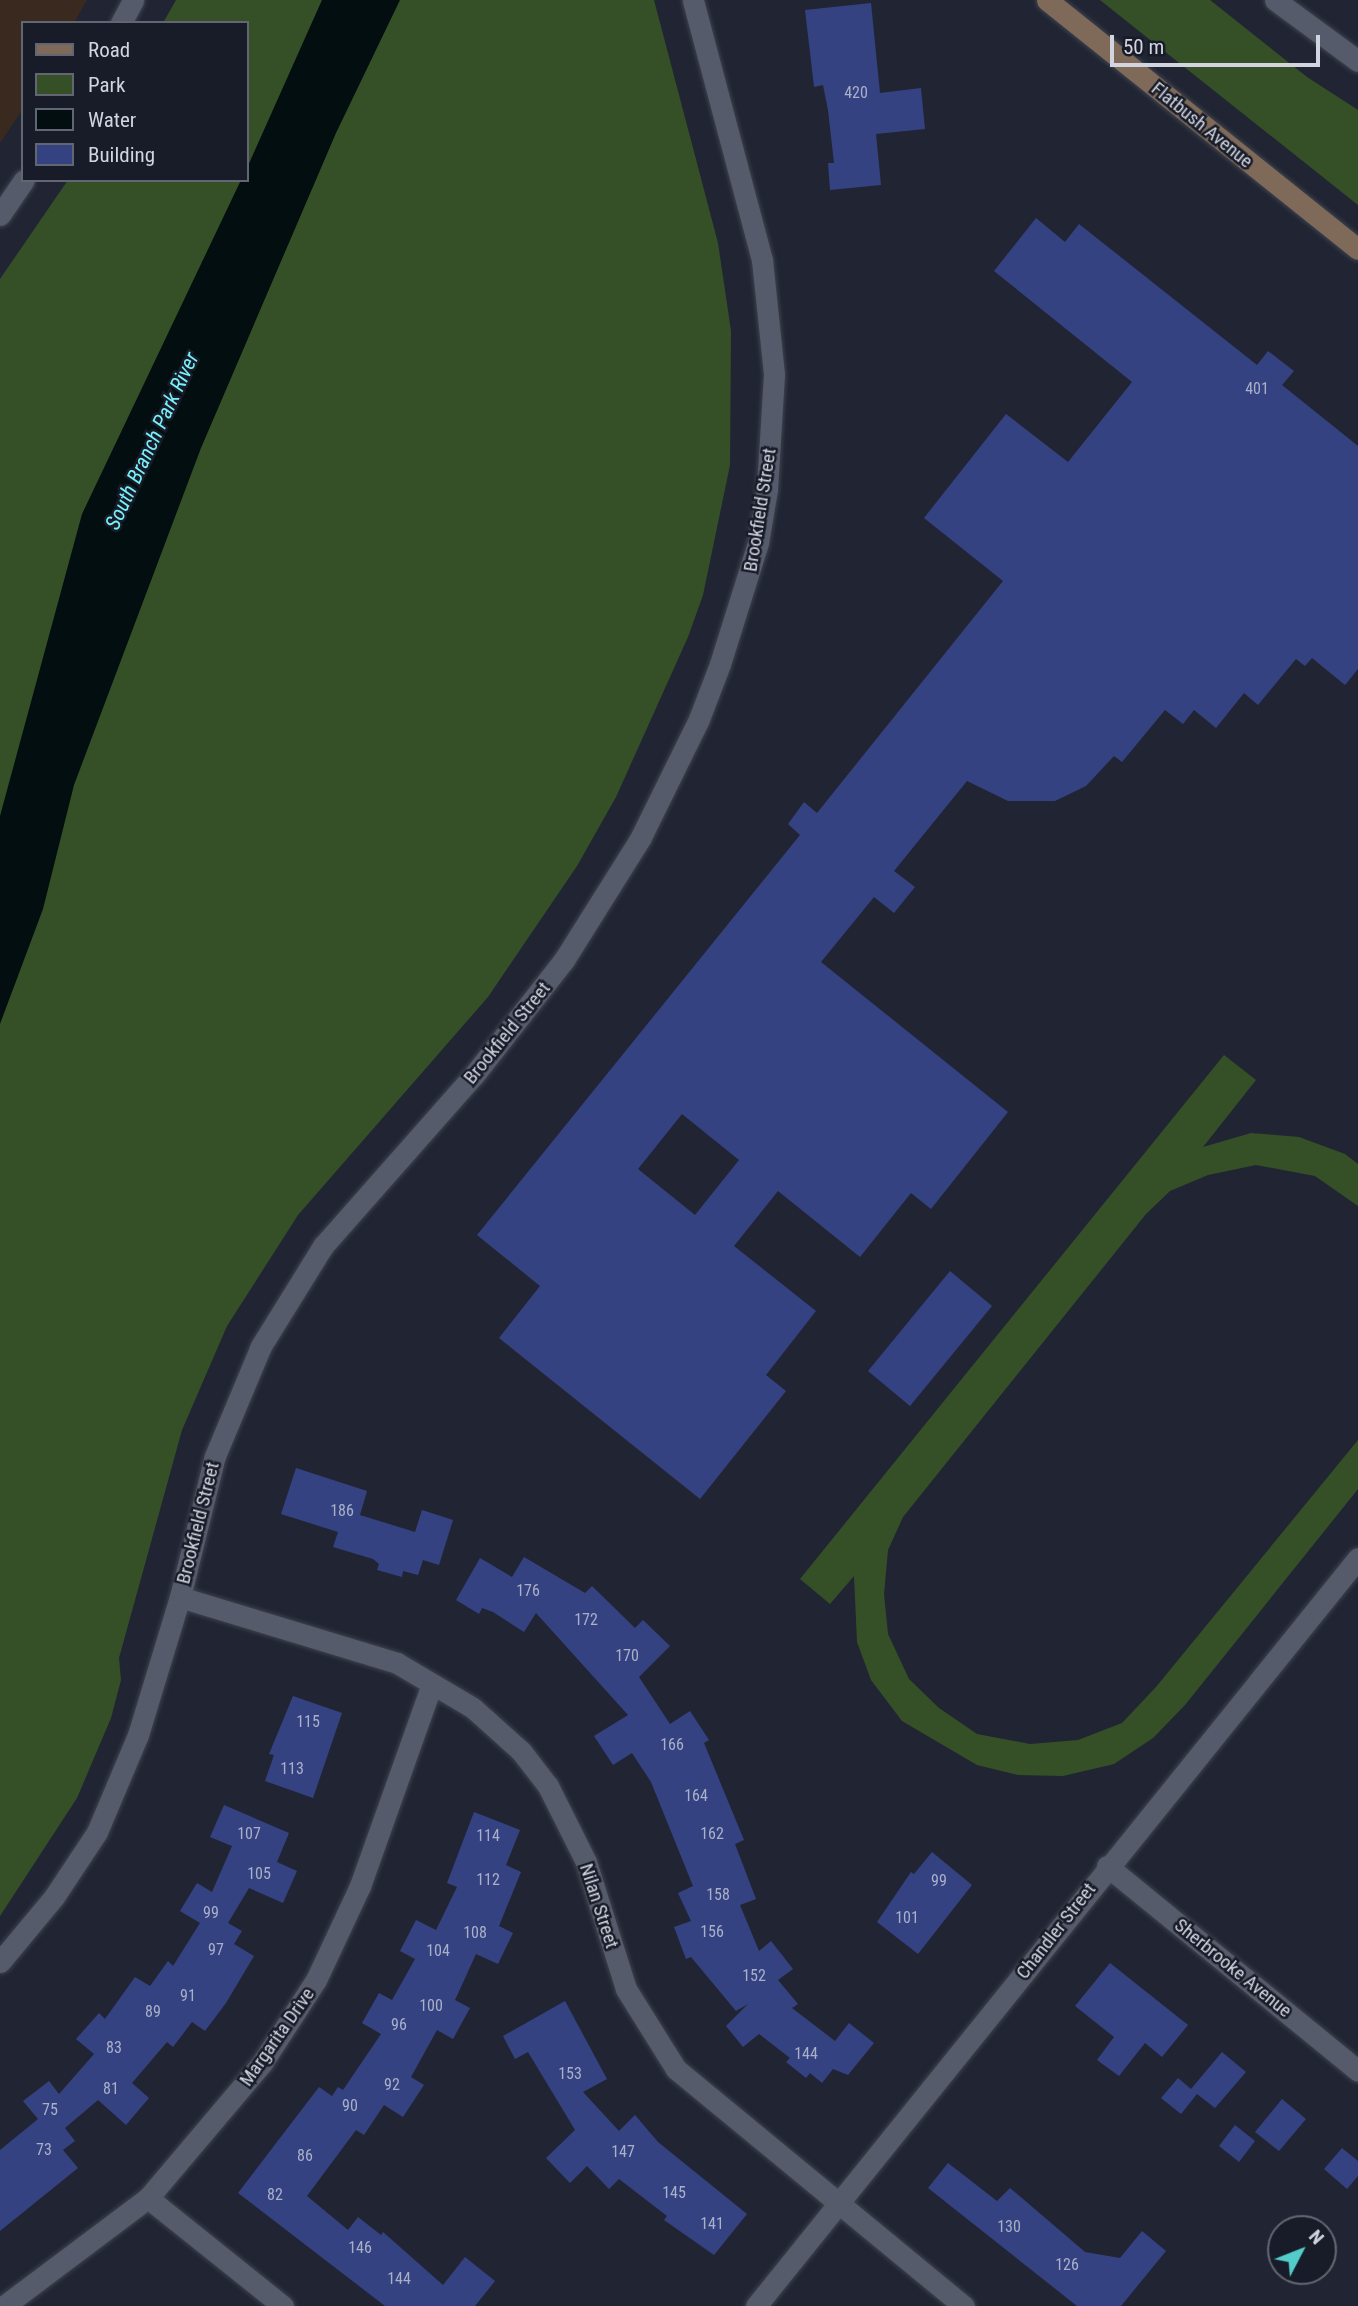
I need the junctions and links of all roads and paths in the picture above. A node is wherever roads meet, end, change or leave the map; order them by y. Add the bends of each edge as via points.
1 (134, 0) edge
2 (693, 0) edge
3 (709, 0) edge
4 (1047, 0) edge
5 (1275, 0) edge
6 (122, 21) edge
7 (705, 31) junction
8 (1358, 61) edge
9 (23, 182) edge
10 (0, 215) edge
11 (1358, 249) edge
12 (1358, 1558) edge
13 (180, 1597) junction
14 (432, 1684) junction
15 (1107, 1866) junction
16 (0, 1962) edge
17 (1358, 2071) edge
18 (148, 2198) junction
19 (836, 2205) junction
20 (4, 2306) edge
21 (283, 2306) edge
22 (756, 2306) edge
23 (964, 2306) edge

1 - 6 street
2 - 7 street, Brookfield Street
3 - 7 street, Brookfield Street
4 - 11 street, Flatbush Avenue
5 - 8 street
7 - 13 street, Brookfield Street via 762,260 774,374 767,489 743,600 673,774 603,902 520,1018 323,1246 261,1346 215,1456
9 - 10 street
12 - 15 street, Chandler Street
13 - 14 street, Nilan Street via 397,1662
13 - 16 street, Brookfield Street via 138,1735 97,1832 54,1897
14 - 18 street, Margarita Drive via 360,1886 316,1980 262,2063
14 - 19 street, Nilan Street via 482,1717 521,1751 548,1786 586,1861 626,1989 676,2069
15 - 17 street, Sherbrooke Avenue
15 - 19 street, Chandler Street
18 - 20 street, Margarita Drive
18 - 21 street
19 - 22 street, Chandler Street
19 - 23 street, Nilan Street

